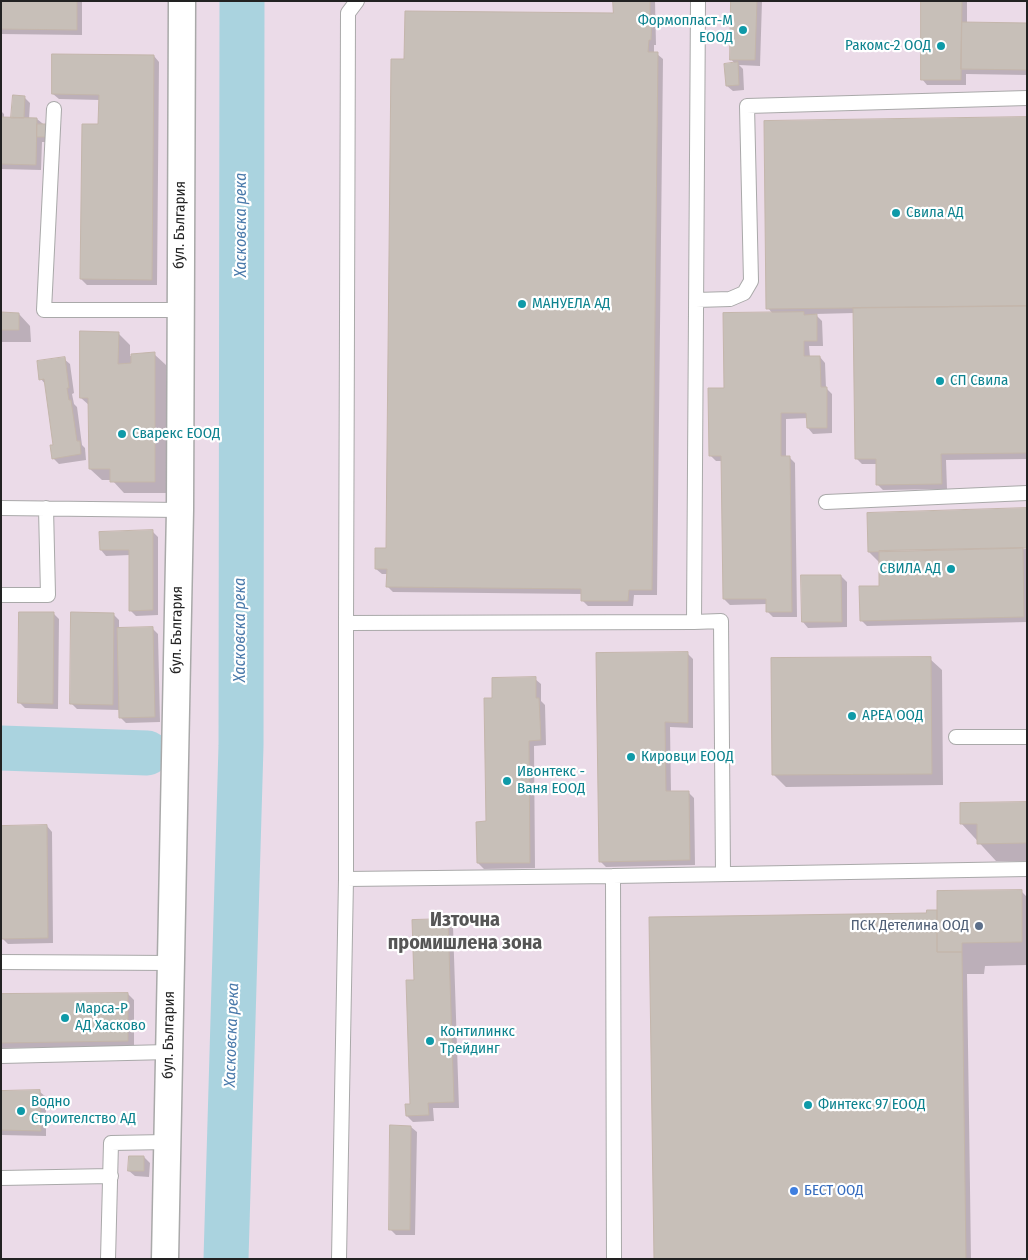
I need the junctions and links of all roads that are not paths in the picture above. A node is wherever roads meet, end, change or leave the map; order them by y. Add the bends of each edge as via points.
1 (182, 1) edge
2 (357, 1) edge
3 (698, 1) edge
4 (1027, 98) edge
5 (54, 109) dead end
6 (696, 300) junction
7 (180, 310) junction
8 (1027, 493) edge
9 (826, 502) dead end
10 (1, 508) edge
11 (46, 508) junction
12 (180, 510) junction
13 (1, 595) edge
14 (694, 622) junction
15 (346, 623) junction
16 (956, 737) dead end
17 (1027, 737) edge
18 (1027, 869) edge
19 (723, 874) junction
20 (613, 876) junction
21 (346, 879) junction
22 (1, 962) edge
23 (171, 963) junction
24 (169, 1052) junction
25 (1, 1056) edge
26 (167, 1142) junction
27 (111, 1176) junction
28 (1, 1178) edge
29 (108, 1259) edge
30 (165, 1259) edge
31 (338, 1259) edge
32 (614, 1259) edge

1 - 7 street, бул. България
2 - 15 lane via 348,13
3 - 6 lane
4 - 6 lane via 747,106 750,281 744,293 730,299
5 - 7 lane via 44,310
6 - 14 lane
7 - 12 street, бул. България
8 - 9 lane
10 - 11 lane
11 - 12 lane
11 - 13 lane via 48,595
12 - 23 street, бул. България
14 - 15 lane
14 - 19 lane via 721,621
15 - 21 lane
16 - 17 lane
18 - 19 lane
19 - 20 lane
20 - 21 lane
20 - 32 lane
21 - 31 lane
22 - 23 lane
23 - 24 street, бул. България
24 - 25 lane
24 - 26 street, бул. България
26 - 27 lane via 111,1143
26 - 30 street, бул. България
27 - 28 lane
27 - 29 lane

